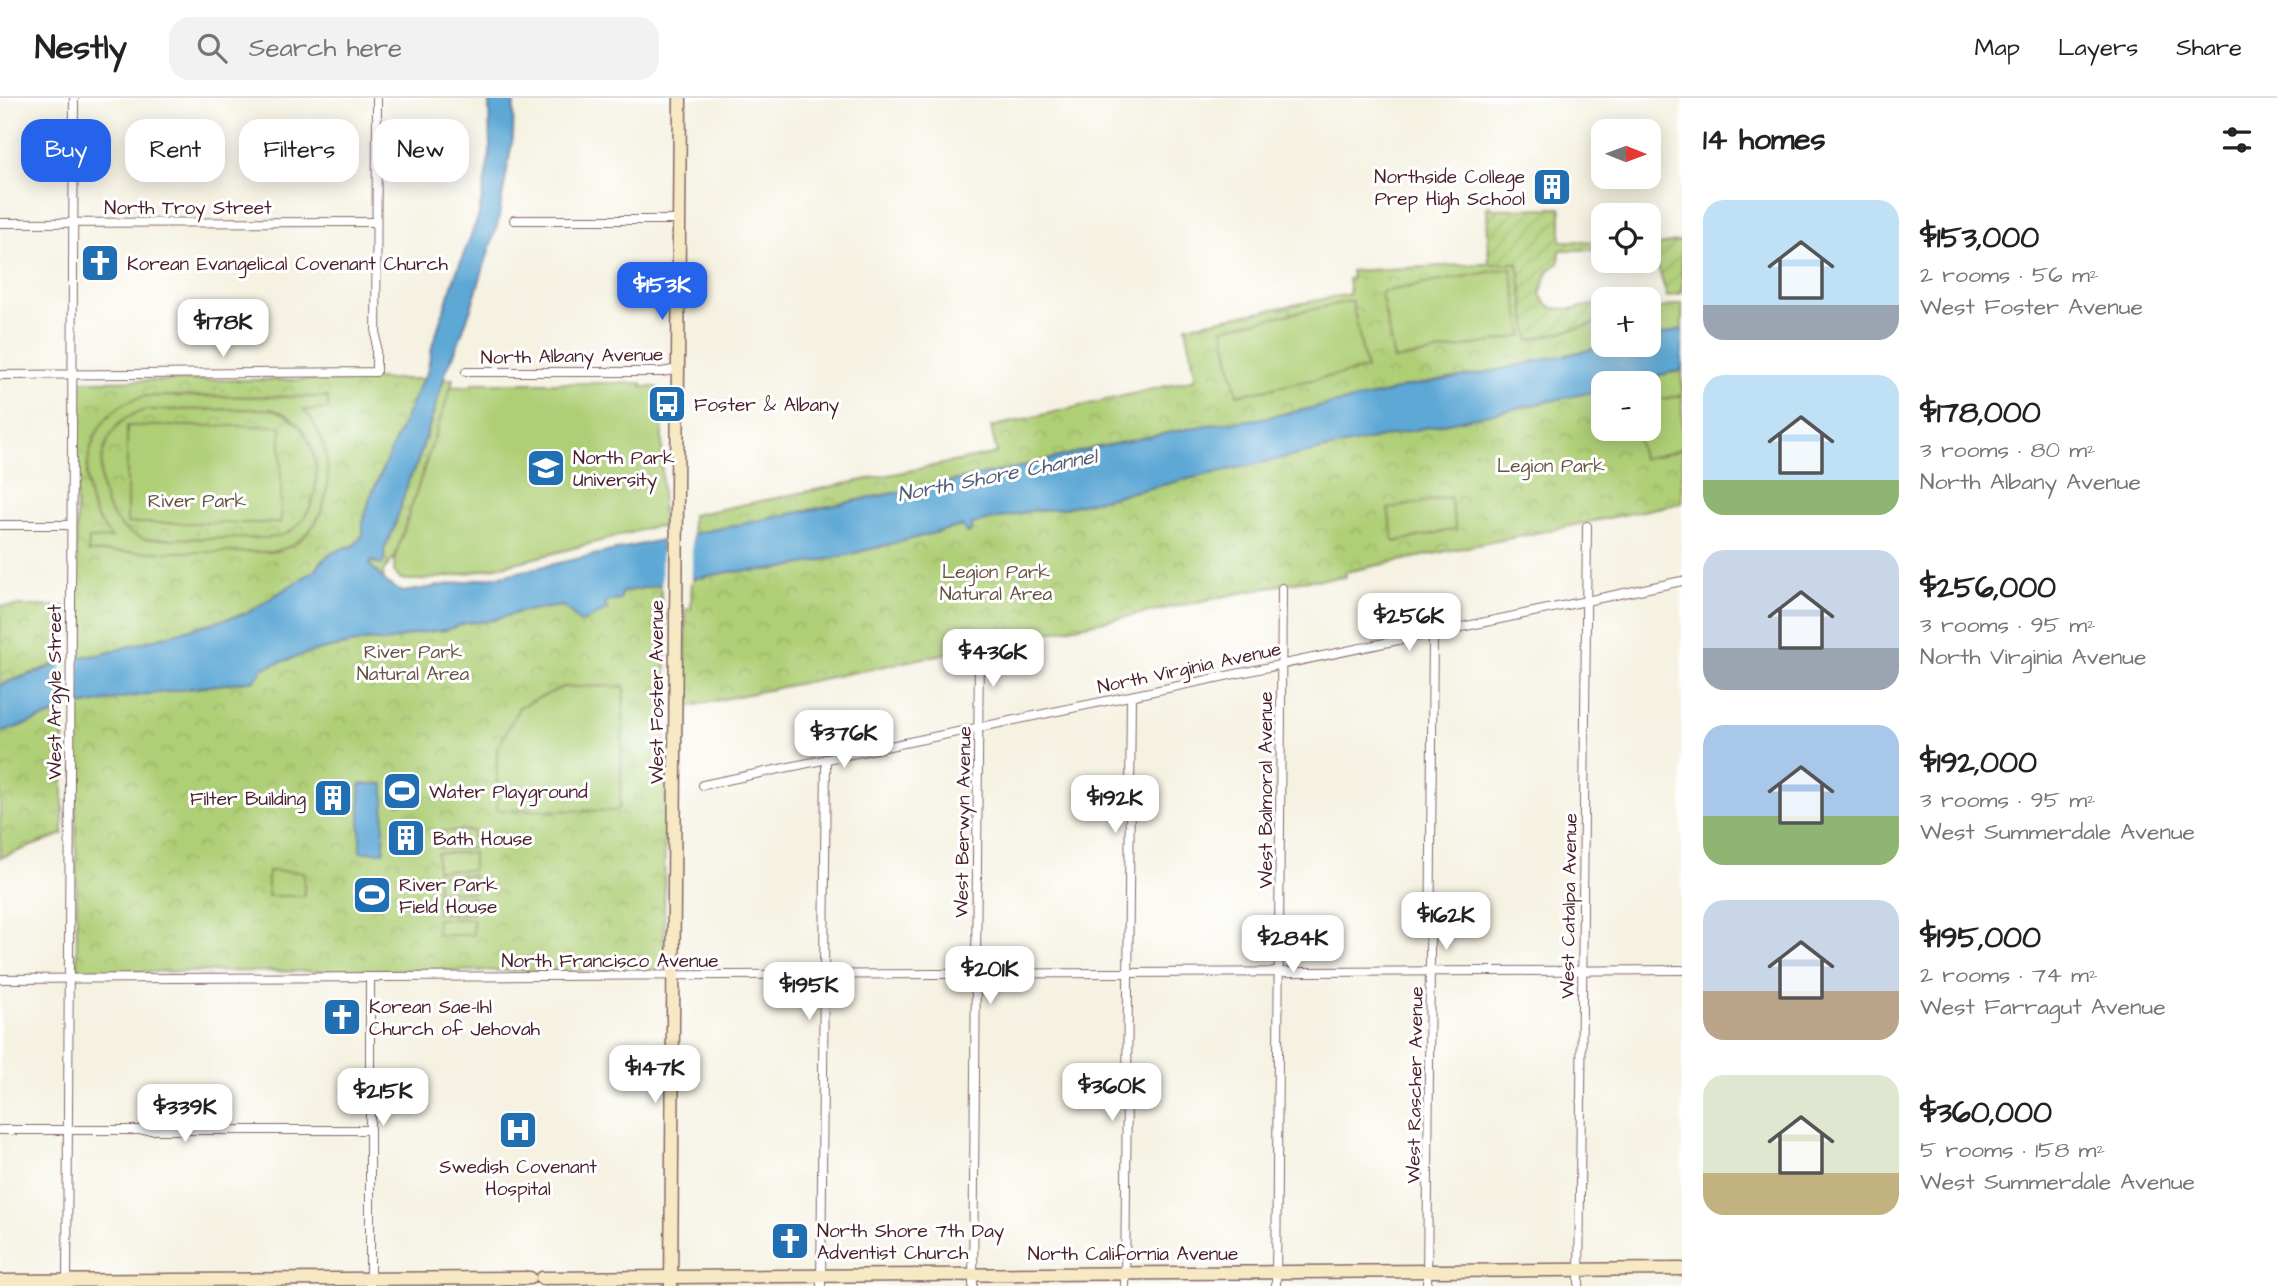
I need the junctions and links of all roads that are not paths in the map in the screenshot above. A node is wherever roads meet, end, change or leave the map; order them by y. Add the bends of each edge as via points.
1 (74, 98) edge
2 (377, 98) edge
3 (680, 98) edge
4 (514, 220) dead end
5 (679, 220) junction
6 (376, 222) junction
7 (0, 223) edge
8 (73, 223) junction
9 (678, 369) junction
10 (466, 372) dead end
11 (71, 374) junction
12 (0, 375) edge
13 (0, 525) edge
14 (70, 525) junction
15 (1587, 526) dead end
16 (1682, 581) edge
17 (1282, 588) dead end
18 (1587, 601) junction
19 (1433, 633) junction
20 (979, 652) dead end
21 (1281, 664) junction
22 (1131, 697) junction
23 (978, 726) junction
24 (826, 759) junction
25 (703, 785) dead end
26 (1583, 970) junction
27 (1682, 970) edge
28 (1431, 971) junction
29 (1279, 972) junction
30 (1129, 973) junction
31 (824, 974) junction
32 (976, 974) junction
33 (673, 975) junction
34 (370, 977) junction
35 (0, 979) edge
36 (69, 979) junction
37 (0, 1130) edge
38 (68, 1130) junction
39 (369, 1130) junction
40 (1580, 1269) junction
41 (1682, 1269) edge
42 (1428, 1270) junction
43 (1276, 1272) junction
44 (1125, 1279) edge
45 (821, 1280) edge
46 (973, 1280) edge
47 (0, 1281) edge
48 (671, 1281) edge
49 (493, 1282) edge
50 (218, 1283) edge
51 (370, 1283) edge
52 (67, 1284) edge
53 (1276, 1286) edge
54 (1427, 1286) edge
55 (1579, 1286) edge

1 - 8 street, West Argyle Street
2 - 6 street
3 - 5 main road, West Foster Avenue
4 - 5 street
5 - 9 main road, West Foster Avenue
6 - 8 street, North Troy Street
6 - 11 street via 376,372
7 - 8 street, North Troy Street
8 - 11 street, West Argyle Street
9 - 10 street, North Albany Avenue
9 - 33 main road, West Foster Avenue
11 - 12 street
11 - 14 street, West Argyle Street
13 - 14 street
14 - 36 street, West Argyle Street
15 - 18 street, West Catalpa Avenue
16 - 18 street, North Virginia Avenue
17 - 21 street, West Balmoral Avenue
18 - 19 street, North Virginia Avenue
18 - 26 street, West Catalpa Avenue
19 - 21 street, North Virginia Avenue
19 - 28 street, West Rascher Avenue
20 - 23 street, West Berwyn Avenue
21 - 22 street, North Virginia Avenue
21 - 29 street, West Balmoral Avenue
22 - 23 street, North Virginia Avenue
22 - 30 street
23 - 24 street, North Virginia Avenue
23 - 32 street, West Berwyn Avenue
24 - 25 street, North Virginia Avenue
24 - 31 street
26 - 27 street, North Francisco Avenue
26 - 28 street, North Francisco Avenue
26 - 40 street, West Catalpa Avenue
28 - 29 street, North Francisco Avenue
28 - 42 street, West Rascher Avenue
29 - 30 street, North Francisco Avenue
29 - 43 street, West Balmoral Avenue
30 - 32 street, North Francisco Avenue
30 - 44 street
31 - 32 street, North Francisco Avenue
31 - 33 street, North Francisco Avenue
31 - 45 street
32 - 46 street, West Berwyn Avenue
33 - 34 street, North Francisco Avenue
33 - 48 main road, West Foster Avenue
34 - 36 street, North Francisco Avenue
34 - 39 street
35 - 36 street, North Francisco Avenue
36 - 38 street, West Argyle Street
37 - 38 street
38 - 39 street
38 - 52 street, West Argyle Street
39 - 51 street
40 - 41 main road, North California Avenue
40 - 42 main road, North California Avenue
40 - 55 street, West Catalpa Avenue
42 - 43 main road, North California Avenue
42 - 54 street, West Rascher Avenue
43 - 44 main road, North California Avenue
43 - 53 street, West Balmoral Avenue
44 - 46 main road, North California Avenue
45 - 46 main road, North California Avenue
45 - 48 main road, North California Avenue
47 - 52 main road, North California Avenue
48 - 49 main road, North California Avenue via 536,1278
49 - 51 main road, North California Avenue
50 - 51 main road, North California Avenue
50 - 52 main road, North California Avenue

